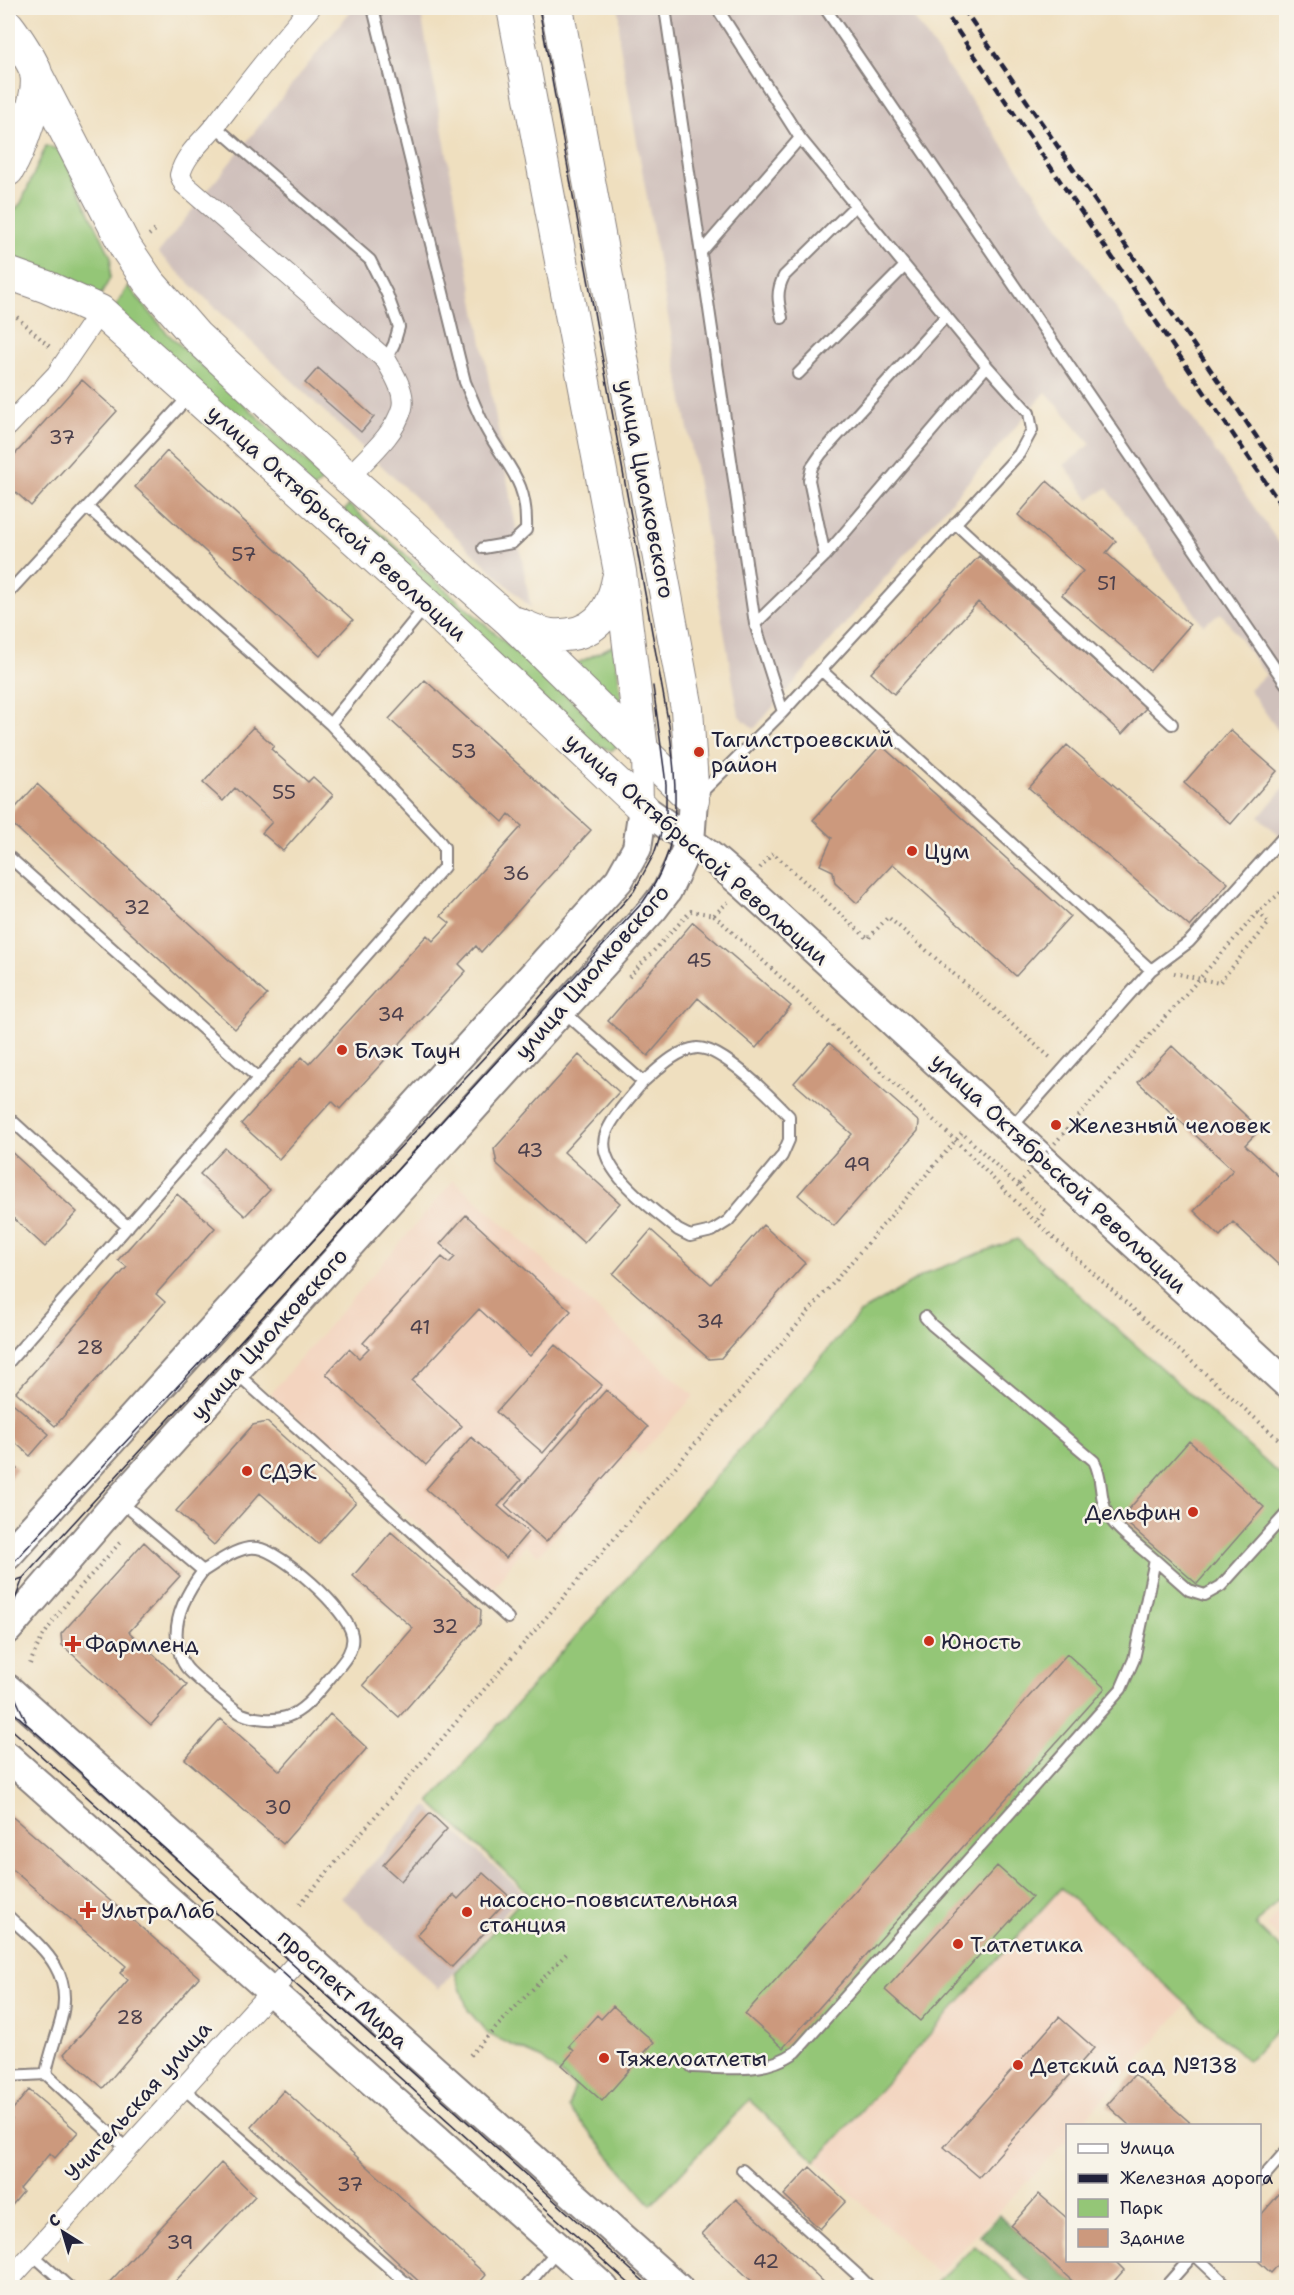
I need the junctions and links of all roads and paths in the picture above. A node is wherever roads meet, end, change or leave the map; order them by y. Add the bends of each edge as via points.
1 (310, 8) edge
2 (373, 8) edge
3 (513, 8) edge
4 (556, 8) edge
5 (665, 8) edge
6 (717, 8) edge
7 (825, 8) edge
8 (8, 26) edge
9 (36, 74) junction
10 (215, 126) junction
11 (800, 138) junction
12 (8, 170) edge
13 (855, 206) junction
14 (702, 251) junction
15 (905, 266) junction
16 (8, 273) edge
17 (8, 309) edge
18 (100, 311) junction
19 (945, 316) junction
20 (782, 318) dead end
21 (60, 342) dead end
22 (386, 360) junction
23 (987, 366) junction
24 (798, 374) dead end
25 (193, 392) junction
26 (8, 426) edge
27 (348, 478) junction
28 (87, 507) junction
29 (323, 510) junction
30 (955, 524) junction
31 (483, 548) dead end
32 (825, 556) junction
33 (620, 572) junction
34 (8, 593) edge
35 (427, 604) junction
36 (510, 621) junction
37 (755, 624) junction
38 (821, 670) junction
39 (1287, 684) edge
40 (783, 712) junction
41 (330, 724) junction
42 (1172, 724) dead end
43 (642, 750) junction
44 (693, 800) junction
45 (643, 808) junction
46 (1287, 834) edge
47 (690, 842) junction
48 (8, 856) edge
49 (1287, 888) edge
50 (1258, 912) junction
51 (714, 915) dead end
52 (1151, 970) junction
53 (1219, 983) dead end
54 (561, 1010) junction
55 (259, 1079) junction
56 (643, 1082) junction
57 (8, 1117) edge
58 (1011, 1128) junction
59 (956, 1141) junction
60 (1019, 1184) junction
61 (1036, 1222) junction
62 (128, 1227) junction
63 (925, 1317) dead end
64 (8, 1363) edge
65 (235, 1372) junction
66 (1285, 1379) edge
67 (1287, 1446) edge
68 (119, 1500) junction
69 (1287, 1514) edge
70 (8, 1555) edge
71 (1155, 1560) junction
72 (203, 1571) junction
73 (508, 1618) dead end
74 (8, 1629) edge
75 (8, 1689) edge
76 (8, 1757) edge
77 (300, 1905) dead end
78 (8, 1916) edge
79 (567, 1953) dead end
80 (304, 1955) junction
81 (272, 1990) junction
82 (470, 2055) dead end
83 (692, 2067) dead end
84 (46, 2074) junction
85 (8, 2076) edge
86 (183, 2088) junction
87 (127, 2149) junction
88 (1287, 2151) edge
89 (742, 2170) dead end
90 (1261, 2180) edge
91 (560, 2248) junction
92 (32, 2254) junction
93 (1187, 2262) edge
94 (1202, 2262) edge
95 (861, 2278) junction
96 (8, 2281) edge
97 (1287, 2282) edge
98 (70, 2288) edge
99 (412, 2288) edge
100 (525, 2288) edge
101 (603, 2288) edge
102 (678, 2288) edge
103 (852, 2288) edge
104 (871, 2288) edge
105 (1164, 2288) edge
106 (1230, 2288) edge
107 (1281, 2288) edge

1 - 10 street via 275,46
2 - 31 lane via 465,382 486,430 518,477 527,508 526,530 512,543
3 - 33 main road, улица Циолковского
4 - 44 main road, улица Циолковского via 687,709
5 - 14 lane
6 - 11 lane
7 - 39 lane
8 - 9 main road, улица Октябрьской Революции
9 - 12 main road via 30,119
9 - 27 main road, улица Октябрьской Революции via 126,248 149,282 196,336
10 - 22 lane via 370,260 399,327
10 - 22 street via 182,166 184,184
11 - 13 lane
11 - 14 lane
13 - 15 lane
13 - 20 lane via 784,276 777,299
14 - 37 lane
15 - 19 lane
15 - 24 lane
16 - 18 main road, улица Октябрьской Революции
17 - 21 path via 54,350
18 - 25 main road, улица Октябрьской Революции
18 - 26 street via 57,374
19 - 23 lane
19 - 32 lane via 812,467 808,480
22 - 27 street via 399,385 402,407 389,431
23 - 30 lane via 1029,412 1032,430 1018,454
23 - 32 lane
25 - 28 lane
25 - 29 main road, улица Октябрьской Революции
27 - 29 main road
27 - 36 main road, улица Октябрьской Революции
28 - 34 lane
28 - 41 lane
29 - 35 main road, улица Октябрьской Революции
30 - 38 lane
30 - 42 lane
32 - 37 lane
33 - 36 main road via 615,597 604,617 590,628 550,635
33 - 43 main road, улица Циолковского
35 - 41 lane
35 - 45 main road, улица Октябрьской Революции
36 - 43 main road, улица Октябрьской Революции
37 - 40 lane
38 - 40 lane
38 - 52 lane
40 - 44 lane
41 - 55 lane via 435,835 444,847 446,860 437,876
43 - 44 main road, улица Октябрьской Революции
43 - 45 street, улица Циолковского
44 - 47 main road, улица Циолковского
45 - 47 main road, улица Октябрьской Революции
45 - 70 main road, улица Циолковского via 637,848 619,880
46 - 52 lane via 1189,942
47 - 54 main road, улица Циолковского via 667,891 654,908
47 - 58 main road, улица Октябрьской Революции via 744,885
48 - 55 lane
49 - 50 path, bridge
50 - 53 path via 1269,923
50 - 60 path, bridge
51 - 59 path
52 - 58 lane
54 - 56 lane
54 - 65 main road, улица Циолковского
55 - 62 lane
56 - 56 lane via 606,1132 605,1149 612,1169 678,1230 690,1236 711,1231 728,1221 782,1156 789,1140 789,1116 717,1053 698,1048 665,1063
57 - 62 lane
58 - 66 main road, улица Октябрьской Революции
59 - 60 path via 962,1133
59 - 61 path
59 - 77 path
60 - 61 path via 1045,1211
61 - 67 path
62 - 64 lane
63 - 71 lane via 1094,1461 1110,1520
65 - 68 main road, улица Циолковского
65 - 73 lane
68 - 72 lane
68 - 74 main road, улица Циолковского
69 - 71 lane via 1221,1586 1205,1595 1189,1590
71 - 83 lane via 1134,1659 1121,1689 813,2037 779,2064
72 - 72 lane via 185,1594 180,1615 178,1648 186,1667 240,1713 262,1719 297,1712 347,1658 352,1634 337,1606 277,1556 256,1547
75 - 80 main road, проспект Мира
76 - 81 main road
78 - 84 lane via 52,1958 61,1976 61,2019
79 - 82 path
80 - 81 street, Учительская улица
80 - 102 main road, проспект Мира
81 - 86 street, Учительская улица
81 - 91 main road
84 - 85 lane
84 - 87 lane
86 - 87 street, Учительская улица
86 - 99 lane
87 - 92 street, Учительская улица
88 - 90 lane
89 - 95 lane
91 - 100 lane
91 - 101 main road
92 - 96 street, Учительская улица
92 - 98 lane
93 - 105 lane
94 - 106 lane
95 - 103 lane
95 - 104 lane
97 - 107 path

